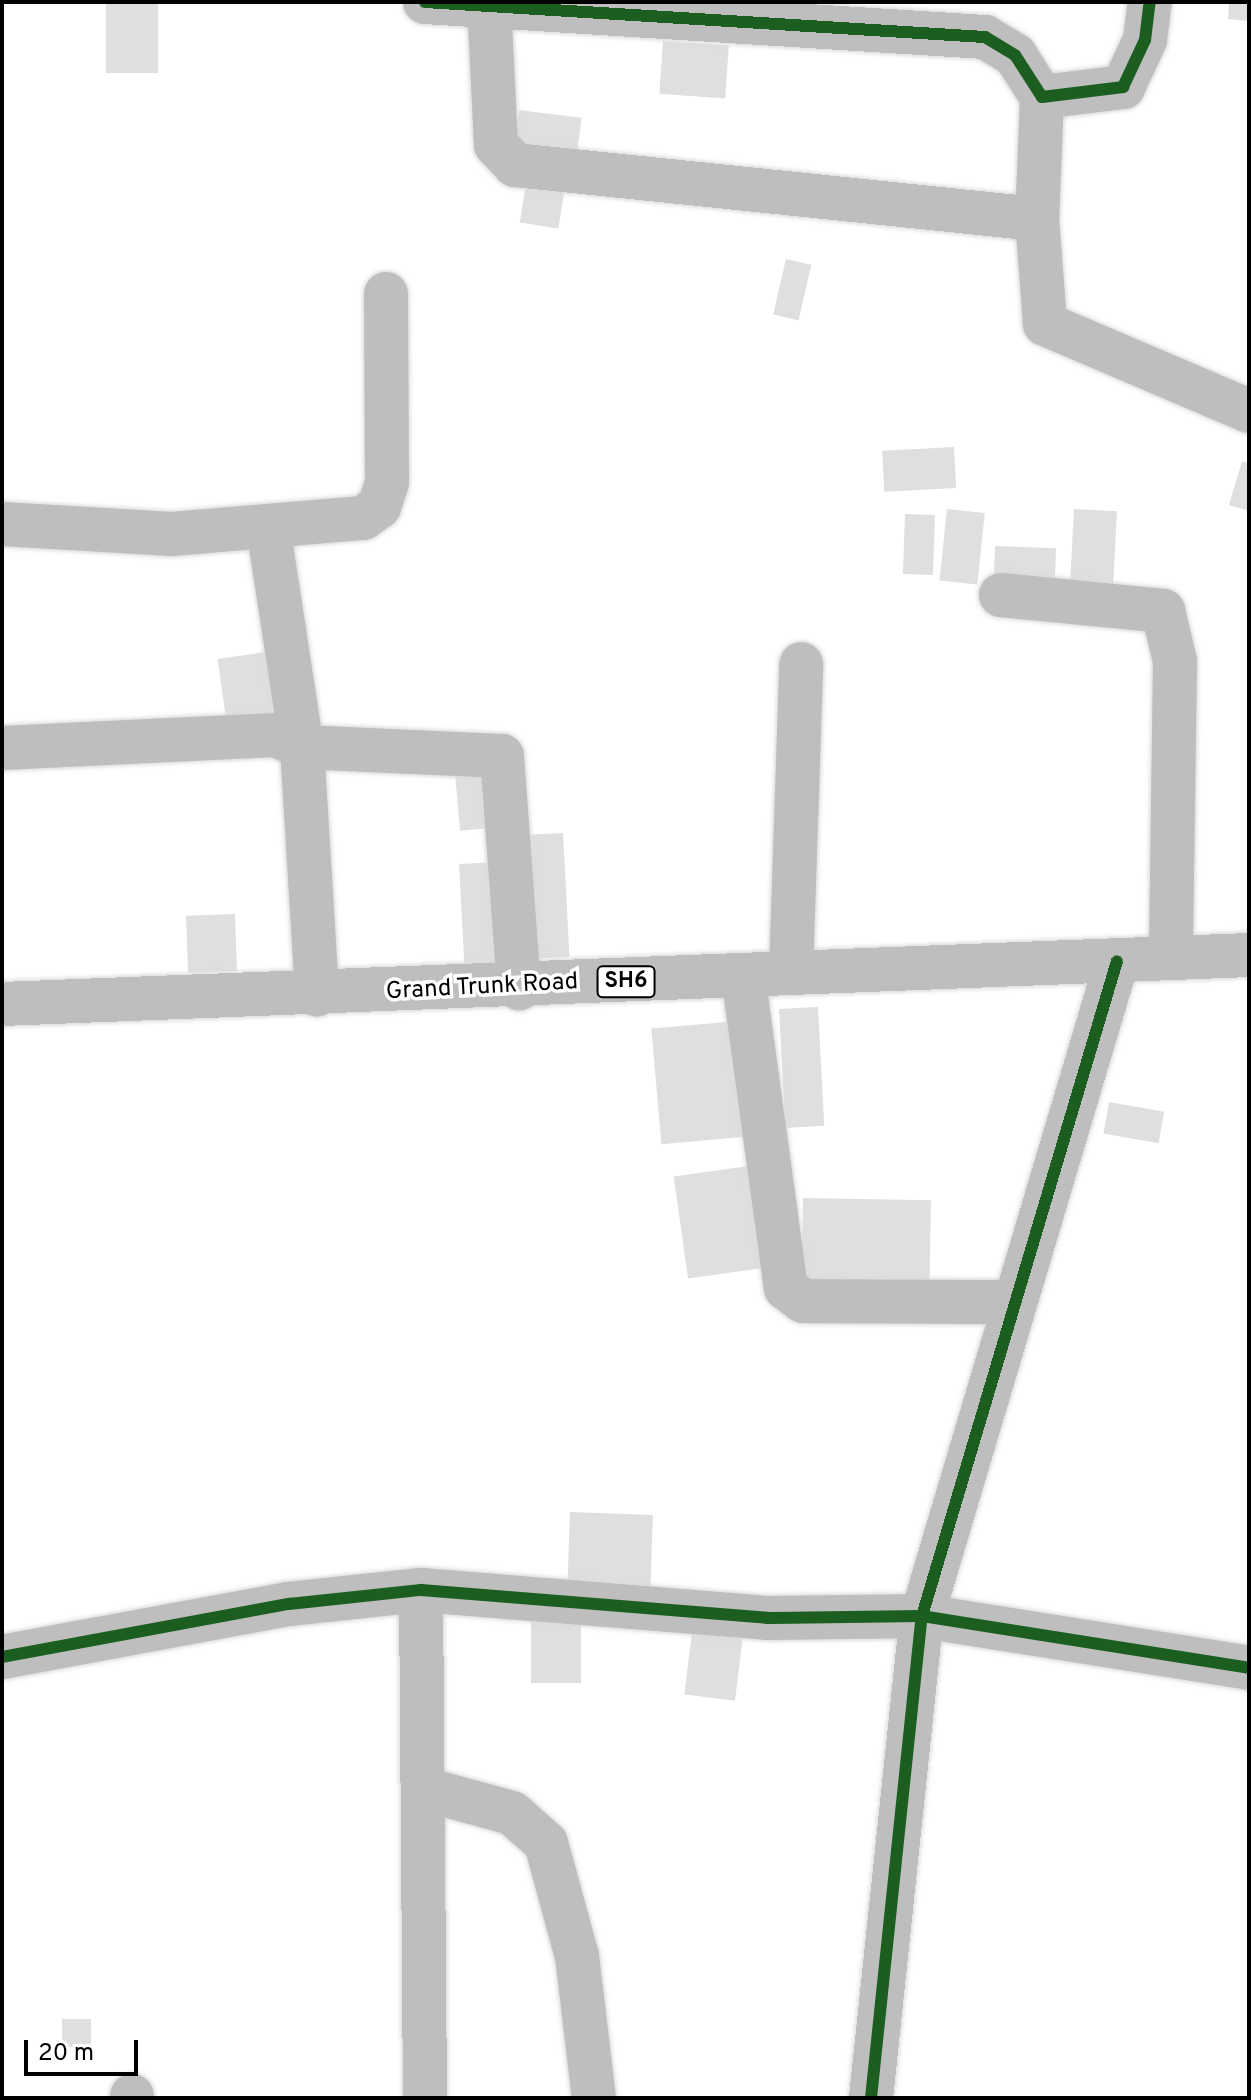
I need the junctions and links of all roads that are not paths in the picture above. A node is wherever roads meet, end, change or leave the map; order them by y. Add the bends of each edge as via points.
1 (425, 2) edge
2 (1150, 2) edge
3 (489, 5) edge
4 (712, 12) edge
5 (890, 17) edge
6 (1042, 97) junction
7 (1037, 219) junction
8 (386, 294) dead end
9 (1249, 411) edge
10 (2, 524) edge
11 (268, 526) junction
12 (1001, 595) dead end
13 (801, 664) dead end
14 (302, 747) junction
15 (2, 748) edge
16 (1249, 955) edge
17 (1171, 958) junction
18 (1117, 961) junction
19 (791, 973) junction
20 (743, 975) junction
21 (519, 988) junction
22 (317, 995) junction
23 (2, 1004) edge
24 (1012, 1302) junction
25 (421, 1590) junction
26 (922, 1616) junction
27 (2, 1657) edge
28 (1249, 1668) edge
29 (424, 1789) junction
30 (425, 2098) edge
31 (594, 2098) edge
32 (871, 2098) edge

1 - 3 street
2 - 6 street via 1145,40 1123,87
3 - 4 street
3 - 7 street via 496,145 515,165
4 - 5 street
5 - 6 street via 985,37 1015,55
6 - 7 street
7 - 9 street via 1045,324
8 - 11 street via 387,482 379,507 363,518
10 - 11 street via 172,534
11 - 14 street
12 - 17 street via 1163,611 1175,661
13 - 19 street
14 - 15 street via 276,735
14 - 21 street via 502,756
14 - 22 street
16 - 17 street, Grand Trunk Road / SH6
17 - 18 street, Grand Trunk Road / SH6
18 - 19 street, Grand Trunk Road / SH6
18 - 24 street
19 - 20 street, Grand Trunk Road / SH6
20 - 21 street, Grand Trunk Road / SH6
20 - 24 street via 786,1288 803,1301
21 - 22 street, Grand Trunk Road / SH6
22 - 23 street, Grand Trunk Road / SH6
24 - 26 street
25 - 26 street via 767,1618
25 - 27 street via 289,1604
25 - 29 street
26 - 28 street
26 - 32 street
29 - 30 street
29 - 31 street via 512,1813 546,1843 577,1956

